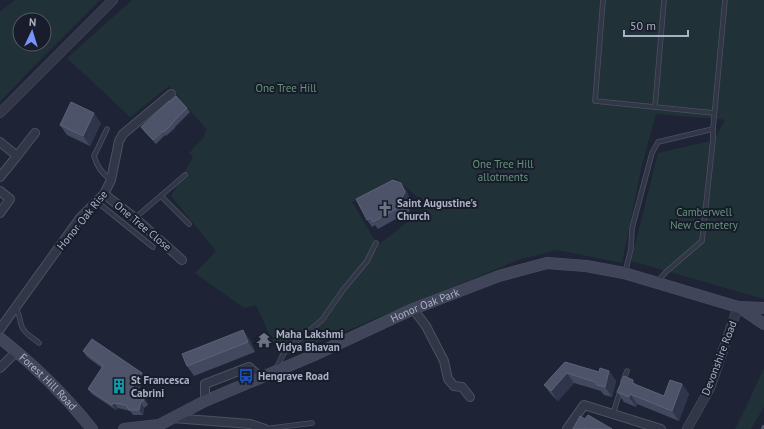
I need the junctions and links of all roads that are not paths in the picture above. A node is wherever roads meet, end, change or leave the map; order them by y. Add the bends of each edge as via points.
1 (113, 0) edge
2 (603, 0) edge
3 (664, 0) edge
4 (725, 0) edge
5 (171, 94) dead end
6 (655, 107) junction
7 (0, 113) edge
8 (714, 113) junction
9 (107, 129) dead end
10 (713, 129) junction
11 (35, 133) dead end
12 (0, 142) edge
13 (16, 156) junction
14 (185, 175) dead end
15 (0, 177) edge
16 (111, 180) junction
17 (0, 191) edge
18 (104, 194) junction
19 (161, 196) junction
20 (96, 202) junction
21 (0, 213) edge
22 (135, 218) junction
23 (188, 224) dead end
24 (376, 243) dead end
25 (153, 247) dead end
26 (182, 260) dead end
27 (624, 273) junction
28 (657, 283) junction
29 (738, 307) junction
30 (764, 308) edge
31 (15, 309) junction
32 (413, 309) junction
33 (764, 324) edge
34 (0, 329) edge
35 (0, 338) edge
36 (39, 343) dead end
37 (17, 351) junction
38 (0, 368) edge
39 (627, 371) dead end
40 (274, 372) junction
41 (261, 378) junction
42 (470, 397) dead end
43 (205, 401) junction
44 (613, 414) junction
45 (173, 418) junction
46 (312, 423) dead end
47 (92, 429) edge
48 (124, 429) edge
49 (264, 429) edge
50 (567, 429) edge
51 (661, 429) edge
52 (687, 429) edge

1 - 7 street
2 - 6 lane via 595,102
3 - 6 lane
4 - 8 lane
5 - 16 street, Honor Oak Rise via 123,134 119,140
6 - 8 lane
8 - 10 lane
9 - 16 lane via 94,156 99,169
10 - 27 lane via 658,142 652,153 632,228 631,249
10 - 28 lane via 702,241
11 - 13 street
12 - 13 street
13 - 15 street
14 - 19 lane
16 - 18 street, Honor Oak Rise
17 - 21 street via 10,199
18 - 20 street, Honor Oak Rise
18 - 22 street, One Tree Close
19 - 22 lane
19 - 23 lane
20 - 25 lane
20 - 31 street, Honor Oak Rise via 80,218
22 - 26 street, One Tree Close
24 - 40 lane via 367,261 322,320 285,351
27 - 28 main road, Honor Oak Park
27 - 32 main road, Honor Oak Park via 586,266 547,263 499,276
28 - 29 main road, Honor Oak Park
29 - 30 main road, Honor Oak Park
29 - 33 main road, Honor Oak Park
29 - 52 street, Devonshire Road via 710,388
31 - 34 street, Honor Oak Rise
31 - 36 lane via 22,328
32 - 40 main road, Honor Oak Park
32 - 42 street via 426,326 444,361 448,379 454,386 462,387
35 - 37 main road, Forest Hill Road
37 - 38 street
37 - 47 main road, Forest Hill Road via 54,386
39 - 44 lane
40 - 41 main road, Honor Oak Park
41 - 43 main road, Honor Oak Park
41 - 43 street via 249,367 205,384
43 - 45 main road, Honor Oak Park
44 - 50 street via 584,405
44 - 51 street
45 - 48 main road, Honor Oak Park via 159,426
45 - 49 street via 250,424
46 - 49 lane

